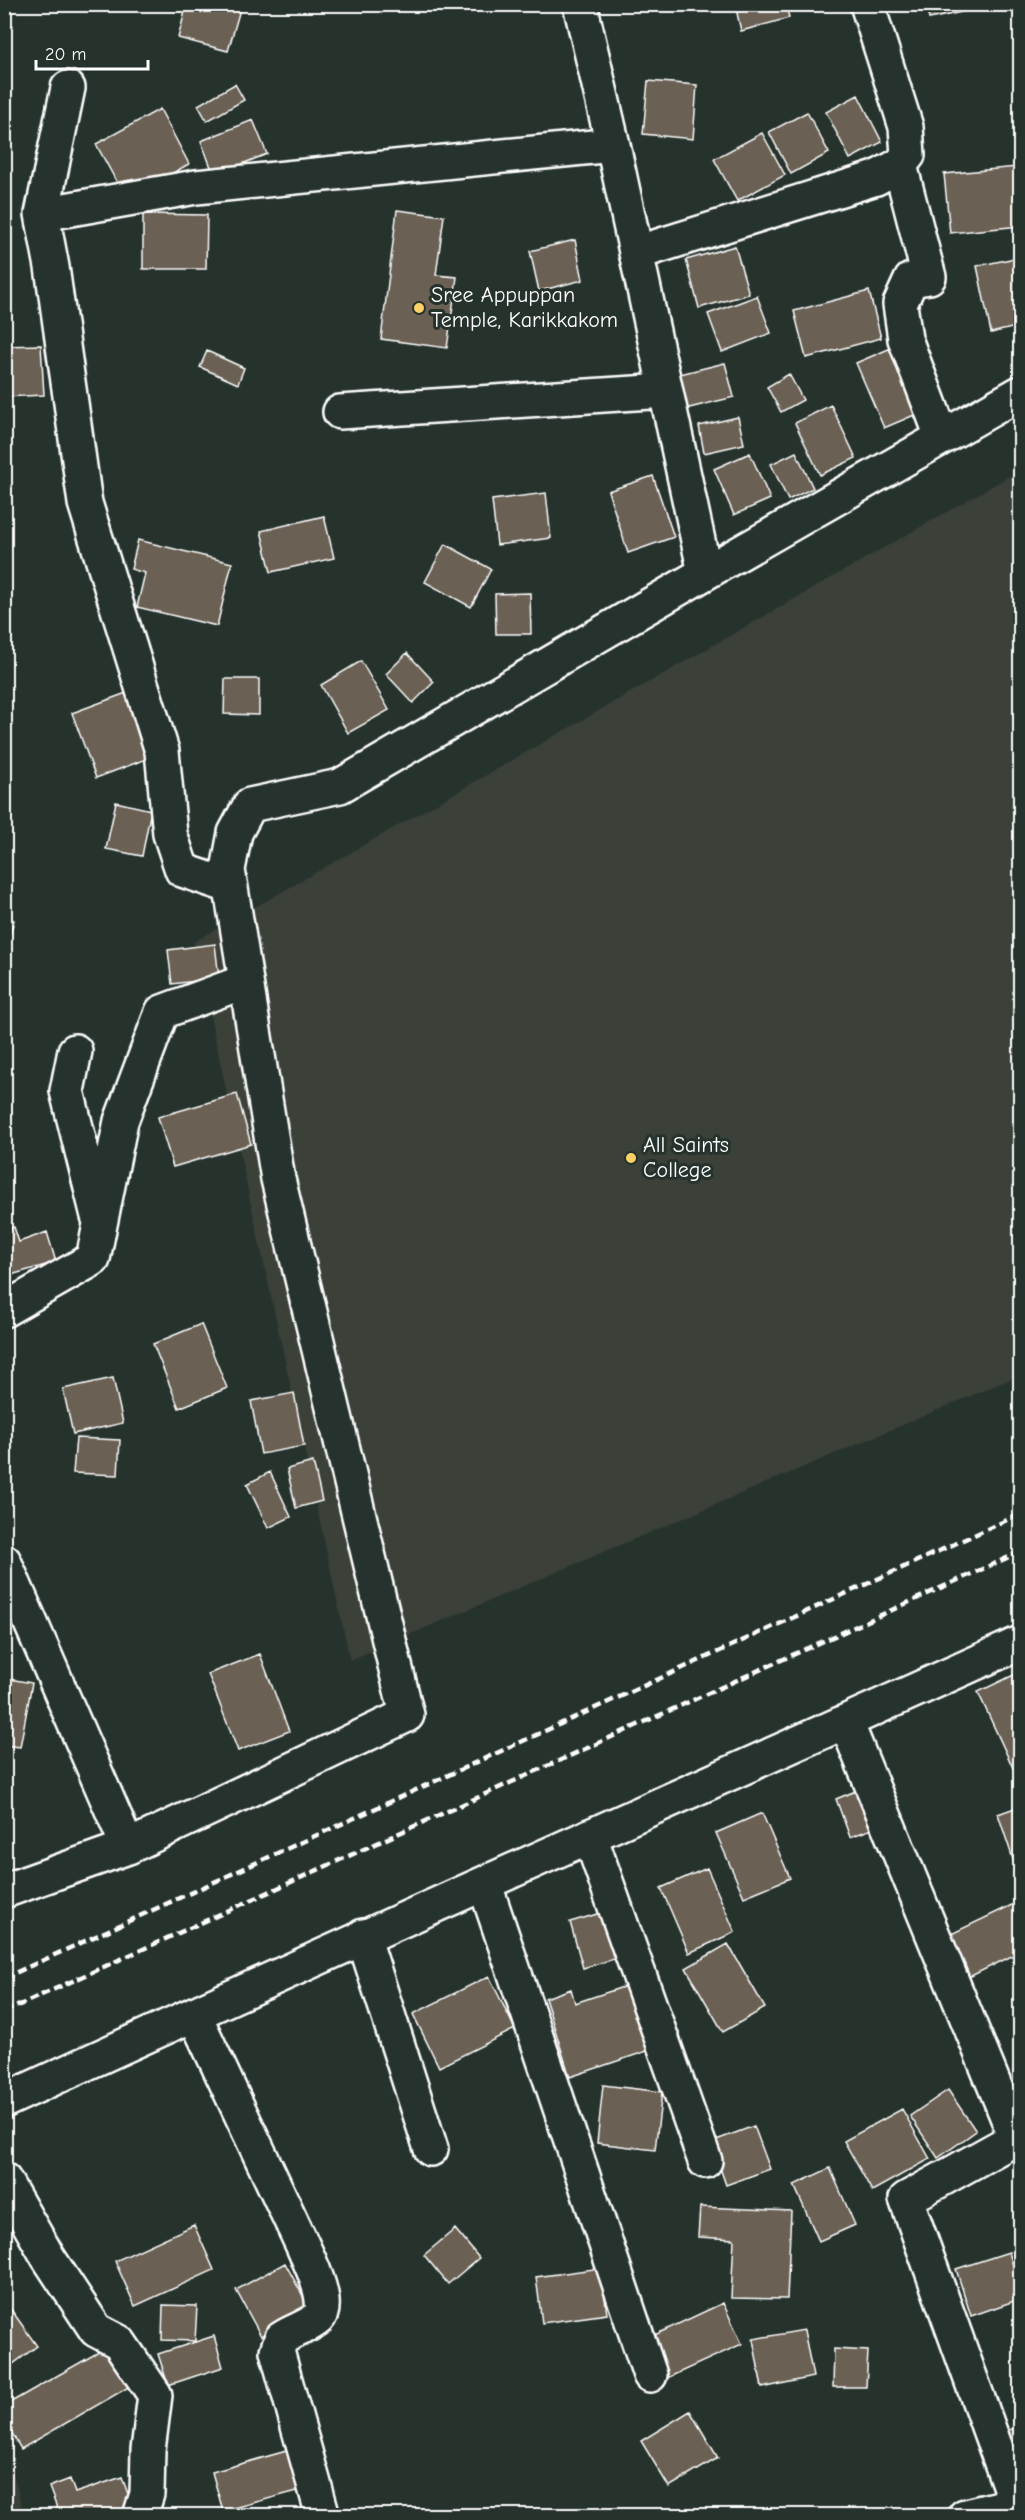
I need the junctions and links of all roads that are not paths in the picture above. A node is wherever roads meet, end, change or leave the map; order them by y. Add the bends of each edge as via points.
1 (580, 4) edge
2 (867, 4) edge
3 (68, 88) dead end
4 (614, 145) junction
5 (900, 165) junction
6 (42, 214) junction
7 (636, 252) junction
8 (666, 391) junction
9 (1020, 393) edge
10 (340, 412) dead end
11 (942, 437) junction
12 (705, 573) junction
13 (229, 886) junction
14 (246, 981) junction
15 (75, 1051) dead end
16 (100, 1226) junction
17 (4, 1310) edge
18 (4, 1561) edge
19 (1020, 1643) edge
20 (846, 1722) junction
21 (590, 1836) junction
22 (128, 1847) junction
23 (485, 1885) junction
24 (4, 1891) edge
25 (363, 1936) junction
26 (194, 2014) junction
27 (4, 2101) edge
28 (431, 2149) dead end
29 (705, 2161) dead end
30 (4, 2180) edge
31 (650, 2375) dead end
32 (1018, 2504) edge
33 (140, 2516) edge
34 (323, 2516) edge
35 (965, 2516) edge

1 - 4 street
2 - 5 street via 906,127 908,155
3 - 6 street
4 - 6 street via 196,187
4 - 7 street
5 - 7 street via 876,178
5 - 11 street via 929,277 910,280 900,303 905,339
6 - 13 street via 85,503 162,751 170,834 182,870
7 - 8 street
8 - 10 street
8 - 12 street
9 - 11 street
11 - 12 street
12 - 13 street via 340,786 250,805 235,833
13 - 14 street
14 - 16 street via 162,1012 121,1122
14 - 22 street via 278,1179 407,1715
15 - 16 street via 67,1091
16 - 17 street via 93,1259
18 - 22 street
19 - 20 street
20 - 21 street
20 - 32 street via 1016,2138 906,2199
21 - 23 street
21 - 29 street
22 - 24 street
23 - 25 street
23 - 31 street
25 - 26 street
25 - 28 street
26 - 27 street
26 - 34 street via 302,2242 323,2304 318,2318 281,2339 277,2351
30 - 33 street via 96,2330 120,2342 155,2396 147,2494
32 - 35 street

